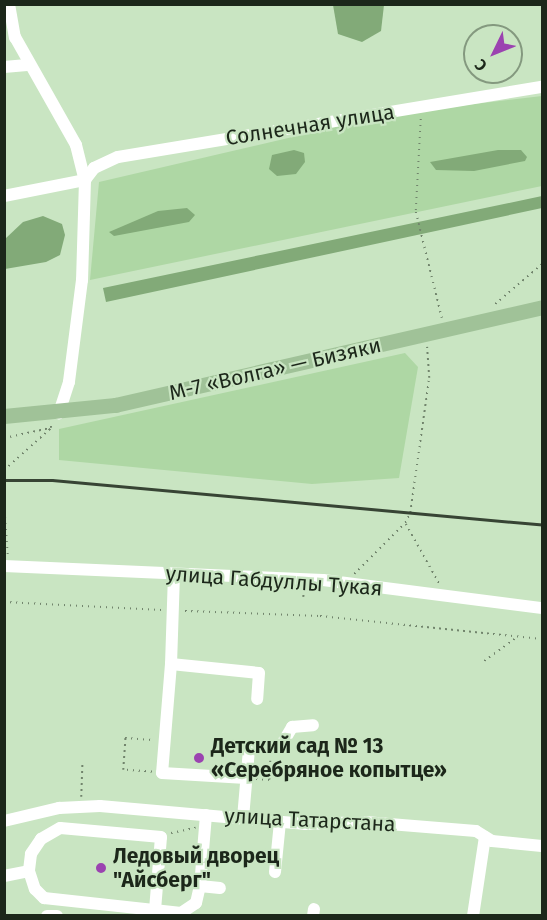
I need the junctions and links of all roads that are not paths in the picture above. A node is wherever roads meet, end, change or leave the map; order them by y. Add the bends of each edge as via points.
1 (9, 4) edge
2 (27, 65) junction
3 (4, 67) edge
4 (543, 87) edge
5 (85, 180) junction
6 (4, 196) edge
7 (543, 307) edge
8 (4, 416) edge
9 (53, 418) junction
10 (7, 567) edge
11 (174, 574) junction
12 (543, 608) edge
13 (171, 664) junction
14 (257, 699) dead end
15 (313, 725) dead end
16 (246, 778) junction
17 (206, 815) junction
18 (243, 818) junction
19 (4, 821) edge
20 (280, 822) junction
21 (484, 837) junction
22 (543, 846) edge
23 (29, 871) junction
24 (275, 872) dead end
25 (4, 876) edge
26 (200, 886) junction
27 (220, 888) dead end
28 (155, 910) junction
29 (47, 915) edge
30 (57, 915) edge
31 (473, 915) edge

1 - 2 street via 15,37
2 - 3 street
2 - 5 street via 76,145
4 - 5 street, Солнечная улица via 118,157 94,168
5 - 6 street
5 - 9 street via 82,279 69,382
7 - 9 main road, М-7 «Волга» — Бизяки
8 - 9 main road, М-7 «Волга» — Бизяки
10 - 11 street, улица Габдуллы Тукая
11 - 12 street, улица Габдуллы Тукая via 345,583
11 - 13 street
13 - 14 street via 260,673
13 - 16 street via 162,773
15 - 16 street via 292,727 285,742 271,751 249,749
16 - 18 street
17 - 18 street, улица Татарстана
17 - 19 street, улица Татарстана via 100,806 80,810 59,808
17 - 26 street
18 - 20 street, улица Татарстана
20 - 21 street, улица Татарстана via 365,822 476,831
20 - 24 street
21 - 22 street, улица Татарстана
21 - 31 street
23 - 25 street
23 - 28 street via 35,889 44,898
23 - 28 street via 36,846 48,833 60,828 161,837
26 - 27 street
26 - 28 street via 198,898 187,910
29 - 30 street

